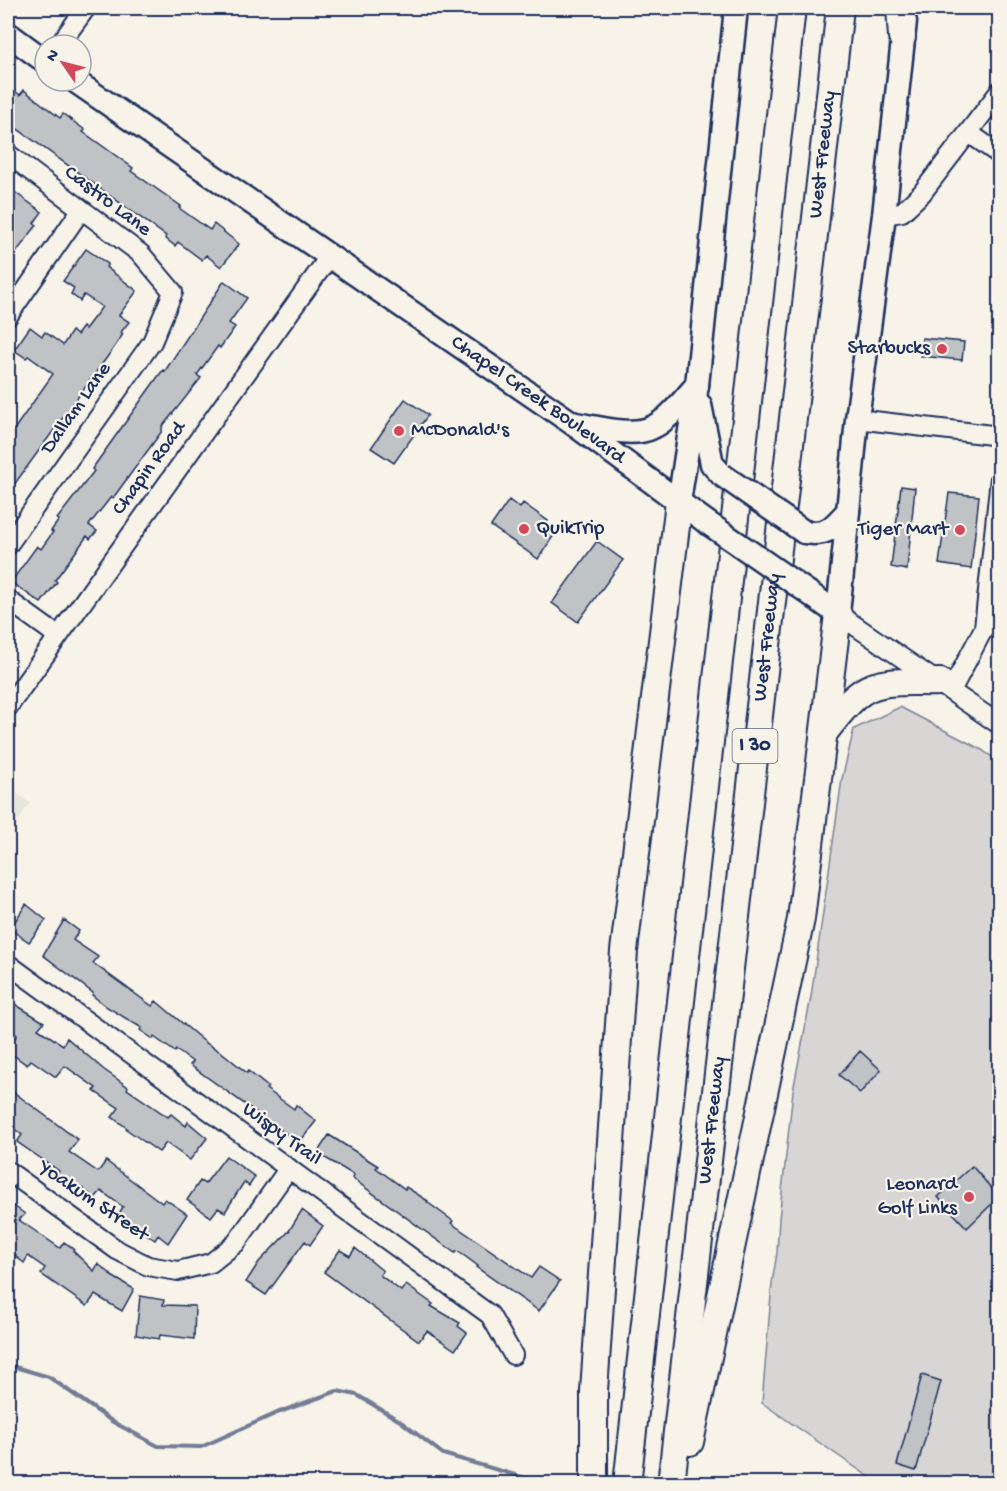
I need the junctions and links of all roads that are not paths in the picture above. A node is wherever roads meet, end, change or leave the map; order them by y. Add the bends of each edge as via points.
1 (86, 8) edge
2 (736, 8) edge
3 (792, 8) edge
4 (840, 8) edge
5 (900, 8) edge
6 (906, 8) edge
7 (68, 33) edge
8 (902, 37) junction
9 (10, 41) edge
10 (33, 54) edge
11 (999, 91) edge
12 (92, 93) edge
13 (969, 133) junction
14 (8, 154) edge
15 (999, 155) edge
16 (81, 210) junction
17 (884, 215) junction
18 (329, 257) junction
19 (173, 292) joint
20 (8, 315) edge
21 (697, 386) junction
22 (857, 420) junction
23 (572, 423) junction
24 (999, 436) edge
25 (999, 478) edge
26 (679, 502) junction
27 (848, 511) junction
28 (8, 545) edge
29 (8, 600) edge
30 (838, 614) junction
31 (58, 636) junction
32 (946, 687) junction
33 (8, 707) edge
34 (999, 725) edge
35 (824, 733) junction
36 (8, 964) edge
37 (289, 1168) junction
38 (8, 1171) edge
39 (513, 1355) dead end
40 (594, 1484) edge
41 (627, 1484) edge
42 (671, 1484) edge
43 (682, 1484) edge

1 - 7 street
2 - 21 main road
3 - 41 highway, West Freeway / I 30
4 - 42 highway, West Freeway / I 30
5 - 8 highway
6 - 8 main road
8 - 17 main road
9 - 10 main road
11 - 13 street
12 - 18 main road, Chapel Creek Boulevard
13 - 15 street
13 - 17 street via 922,194 902,212
14 - 16 street, Castro Lane
16 - 19 street, Castro Lane via 141,254
16 - 20 street
17 - 22 main road
18 - 23 main road, Chapel Creek Boulevard
18 - 31 street, Chapin Road
19 - 28 street, Dallam Lane via 152,342
21 - 23 main road via 651,429 626,432
21 - 26 main road
21 - 27 main road, bridge via 712,464 722,475 804,532 826,532
22 - 24 street
22 - 27 main road
23 - 26 main road, Chapel Creek Boulevard
25 - 32 street via 984,628
26 - 30 main road, Chapel Creek Boulevard, bridge
26 - 40 highway via 624,951 594,1391
27 - 30 main road
29 - 31 street
30 - 32 street, Chapel Creek Boulevard
30 - 35 highway
31 - 33 street, Chapin Road
32 - 34 street, Chapel Creek Boulevard
32 - 35 highway via 885,684 863,691
35 - 43 highway via 801,919
36 - 37 street, Wispy Trail
37 - 38 street, Yoakum Street via 236,1243 211,1263 178,1271 148,1266 117,1250
37 - 39 street, Wispy Trail via 490,1315

